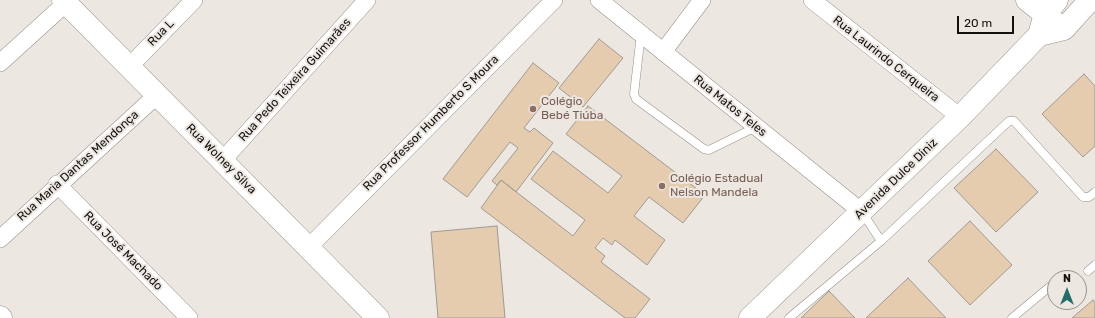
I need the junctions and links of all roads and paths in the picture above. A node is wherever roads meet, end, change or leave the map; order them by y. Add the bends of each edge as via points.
1 (194, 0) edge
2 (367, 0) edge
3 (554, 0) edge
4 (599, 0) edge
5 (702, 0) edge
6 (812, 0) edge
7 (1027, 0) edge
8 (65, 1) edge
9 (1084, 6) edge
10 (1051, 7) edge
11 (1064, 29) junction
12 (641, 34) junction
13 (1038, 35) junction
14 (663, 52) junction
15 (0, 63) edge
16 (129, 67) junction
17 (157, 95) junction
18 (960, 117) junction
19 (756, 127) junction
20 (222, 160) junction
21 (57, 184) junction
22 (1095, 192) edge
23 (862, 212) junction
24 (0, 239) edge
25 (881, 241) junction
26 (309, 247) junction
27 (1095, 265) edge
28 (1088, 272) dead end
29 (1047, 289) edge
30 (189, 318) edge
31 (378, 318) edge
32 (750, 318) edge
33 (789, 318) edge
34 (1012, 318) edge

1 - 16 street, Rua L
2 - 20 street, Rua Pedo Teixeira Guimarães
3 - 26 street, Rua Professor Humberto S Moura
4 - 12 street, Rua Matos Teles
5 - 14 street
6 - 18 street, Rua Laurindo Cerqueira
7 - 10 street
8 - 15 street
8 - 16 street, Rua Wolney Silva
9 - 11 street
10 - 11 street
10 - 13 street, Avenida Dulce Diniz
11 - 13 street
12 - 14 street, Rua Matos Teles
12 - 19 lane via 634,94 636,99 704,149 709,150
13 - 18 street, Avenida Dulce Diniz
14 - 19 street, Rua Matos Teles
16 - 17 street, Rua Wolney Silva
17 - 20 street, Rua Wolney Silva
17 - 21 street, Rua Maria Dantas Mendonça
18 - 23 street, Avenida Dulce Diniz
19 - 23 street, Rua Matos Teles
20 - 26 street, Rua Wolney Silva
21 - 24 street, Rua Maria Dantas Mendonça
21 - 30 street, Rua José Machado
22 - 25 lane via 1089,197 1083,197 1014,121 1010,121
23 - 25 lane
23 - 32 street, Avenida Dulce Diniz
25 - 33 lane
26 - 31 street, Rua Wolney Silva
27 - 28 lane
29 - 34 lane

